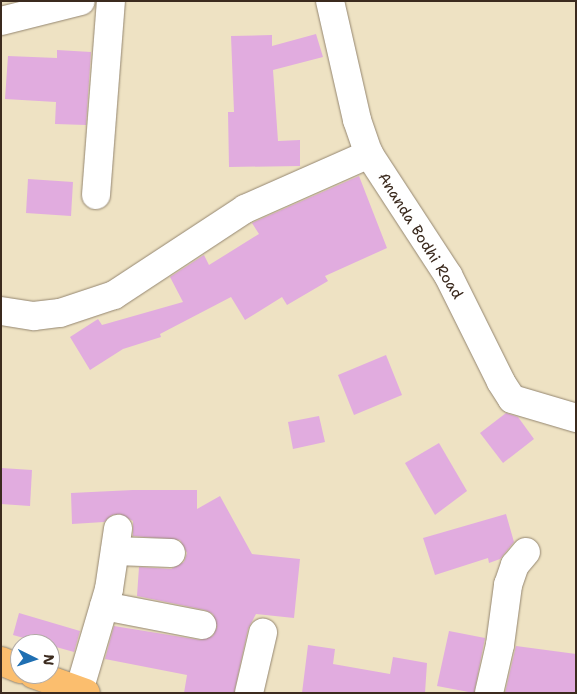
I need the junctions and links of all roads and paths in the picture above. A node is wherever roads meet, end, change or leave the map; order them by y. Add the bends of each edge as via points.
1 (81, 1) edge
2 (111, 1) edge
3 (330, 1) edge
4 (1, 22) edge
5 (369, 154) junction
6 (96, 195) dead end
7 (1, 311) edge
8 (576, 418) edge
9 (526, 552) dead end
10 (171, 553) dead end
11 (104, 606) junction
12 (202, 625) dead end
13 (263, 634) dead end
14 (60, 684) edge
15 (82, 692) edge
16 (249, 693) edge
17 (489, 693) edge

1 - 4 street
2 - 6 street
3 - 5 street, Ananda Bodhi Road via 357,120
5 - 7 street via 245,209 114,295 60,313 34,316
5 - 8 street, Ananda Bodhi Road via 448,275 512,399
9 - 17 street via 515,566 508,585 500,645
10 - 11 street via 116,540
11 - 12 street
11 - 15 street
13 - 16 street
14 - 15 main road

